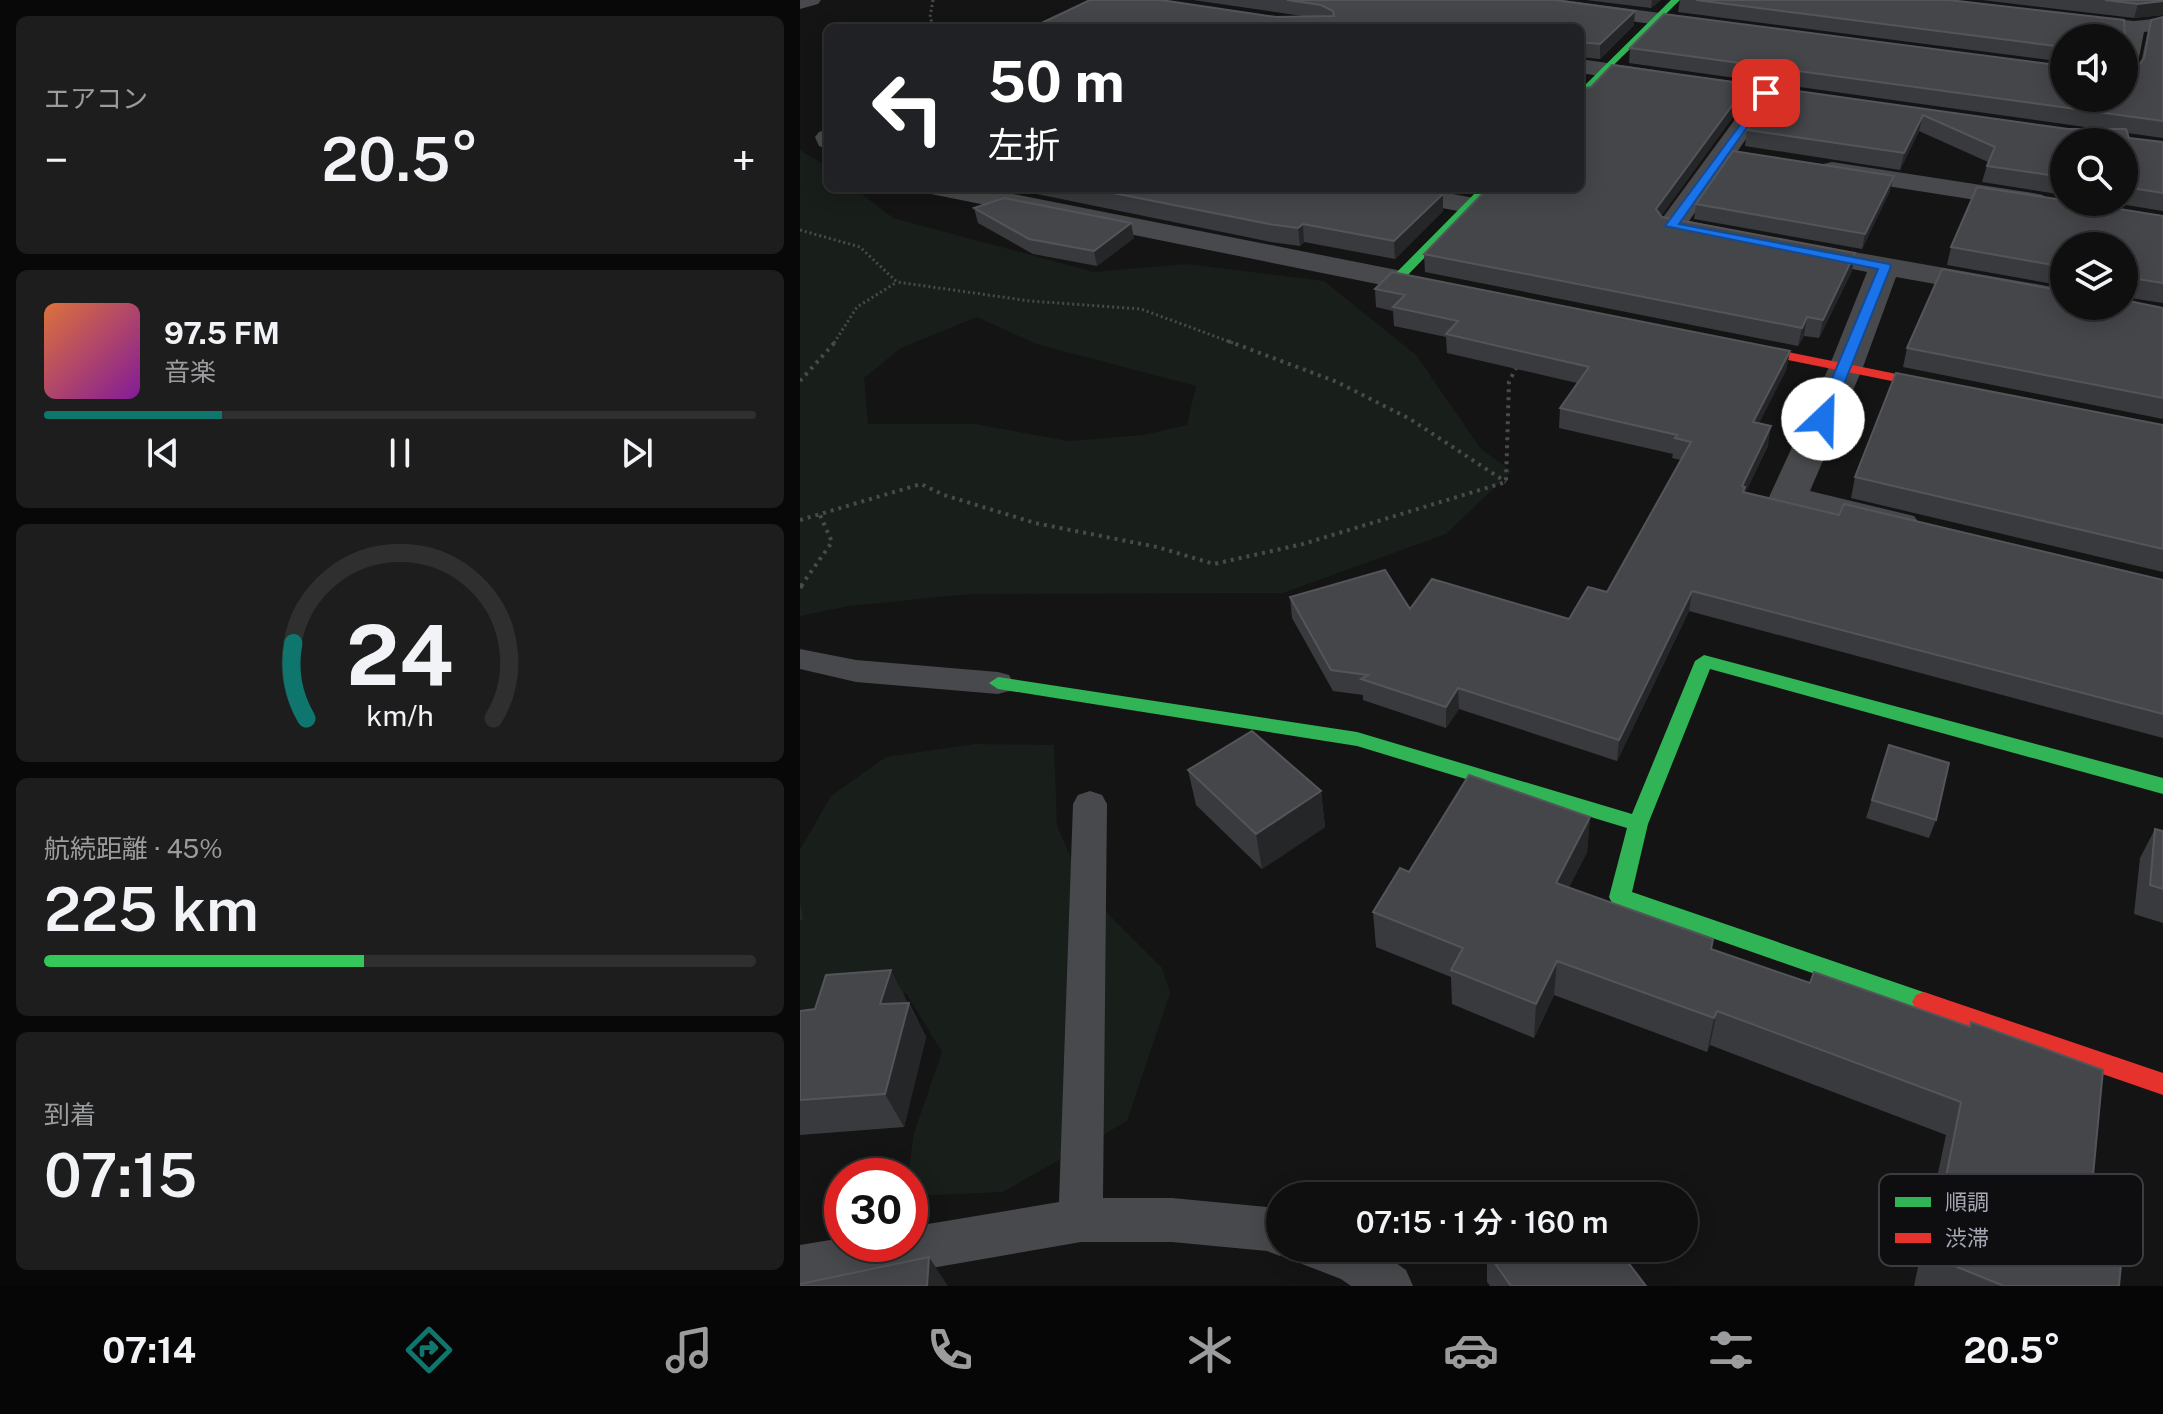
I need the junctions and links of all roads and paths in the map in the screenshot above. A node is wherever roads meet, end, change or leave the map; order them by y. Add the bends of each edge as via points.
1 (811, 0) edge
2 (933, 0) edge
3 (1516, 0) edge
4 (1676, 0) edge
5 (800, 3) edge
6 (2042, 16) edge
7 (1658, 19) junction
8 (933, 24) edge
9 (2109, 24) edge
10 (2163, 24) edge
11 (1720, 27) edge
12 (2138, 27) edge
13 (1584, 66) edge
14 (1607, 69) junction
15 (1679, 80) edge
16 (1737, 89) edge
17 (1584, 91) edge
18 (1723, 153) junction
19 (1755, 158) edge
20 (1802, 165) edge
21 (961, 192) edge
22 (1428, 192) edge
23 (1478, 196) edge
24 (2050, 205) edge
25 (800, 230) edge
26 (1747, 241) edge
27 (1824, 255) edge
28 (1885, 266) junction
29 (1404, 281) joint
30 (897, 282) junction
31 (2050, 295) edge
32 (1710, 341) edge
33 (1521, 361) edge
34 (1846, 367) junction
35 (800, 381) edge
36 (1967, 393) edge
37 (1506, 482) junction
38 (820, 515) junction
39 (800, 520) edge
40 (1938, 533) edge
41 (800, 588) edge
42 (800, 659) edge
43 (998, 683) joint
44 (2163, 786) edge
45 (1090, 804) dead end
46 (1638, 824) junction
47 (2163, 1084) edge
48 (1081, 1220) junction
49 (1266, 1229) edge
50 (1356, 1262) edge
51 (800, 1268) edge
52 (1390, 1286) edge

1 - 5 street
2 - 8 path
3 - 7 street
4 - 7 street
6 - 9 street
7 - 11 street
7 - 14 street
10 - 12 street
13 - 14 street
14 - 15 street
14 - 17 street
16 - 18 street via 1774,94
18 - 19 street
18 - 26 street via 1671,226
20 - 24 street
21 - 29 street
22 - 23 street
23 - 29 street
25 - 30 path via 860,247
27 - 28 street
28 - 31 street
28 - 34 street
30 - 35 path via 857,307 829,352
30 - 37 path via 1030,301 1141,309 1337,382 1410,419
32 - 34 street
33 - 37 path via 1509,382
34 - 36 street
34 - 40 street via 1788,497
37 - 38 path via 1303,544 1214,564 1035,523 921,484
38 - 39 path
38 - 41 path via 832,542
42 - 43 lane via 856,671
43 - 46 street via 1357,739
44 - 46 street via 1704,661
45 - 48 lane
46 - 47 street via 1620,897
48 - 49 lane via 1172,1220
48 - 51 lane
50 - 52 lane

